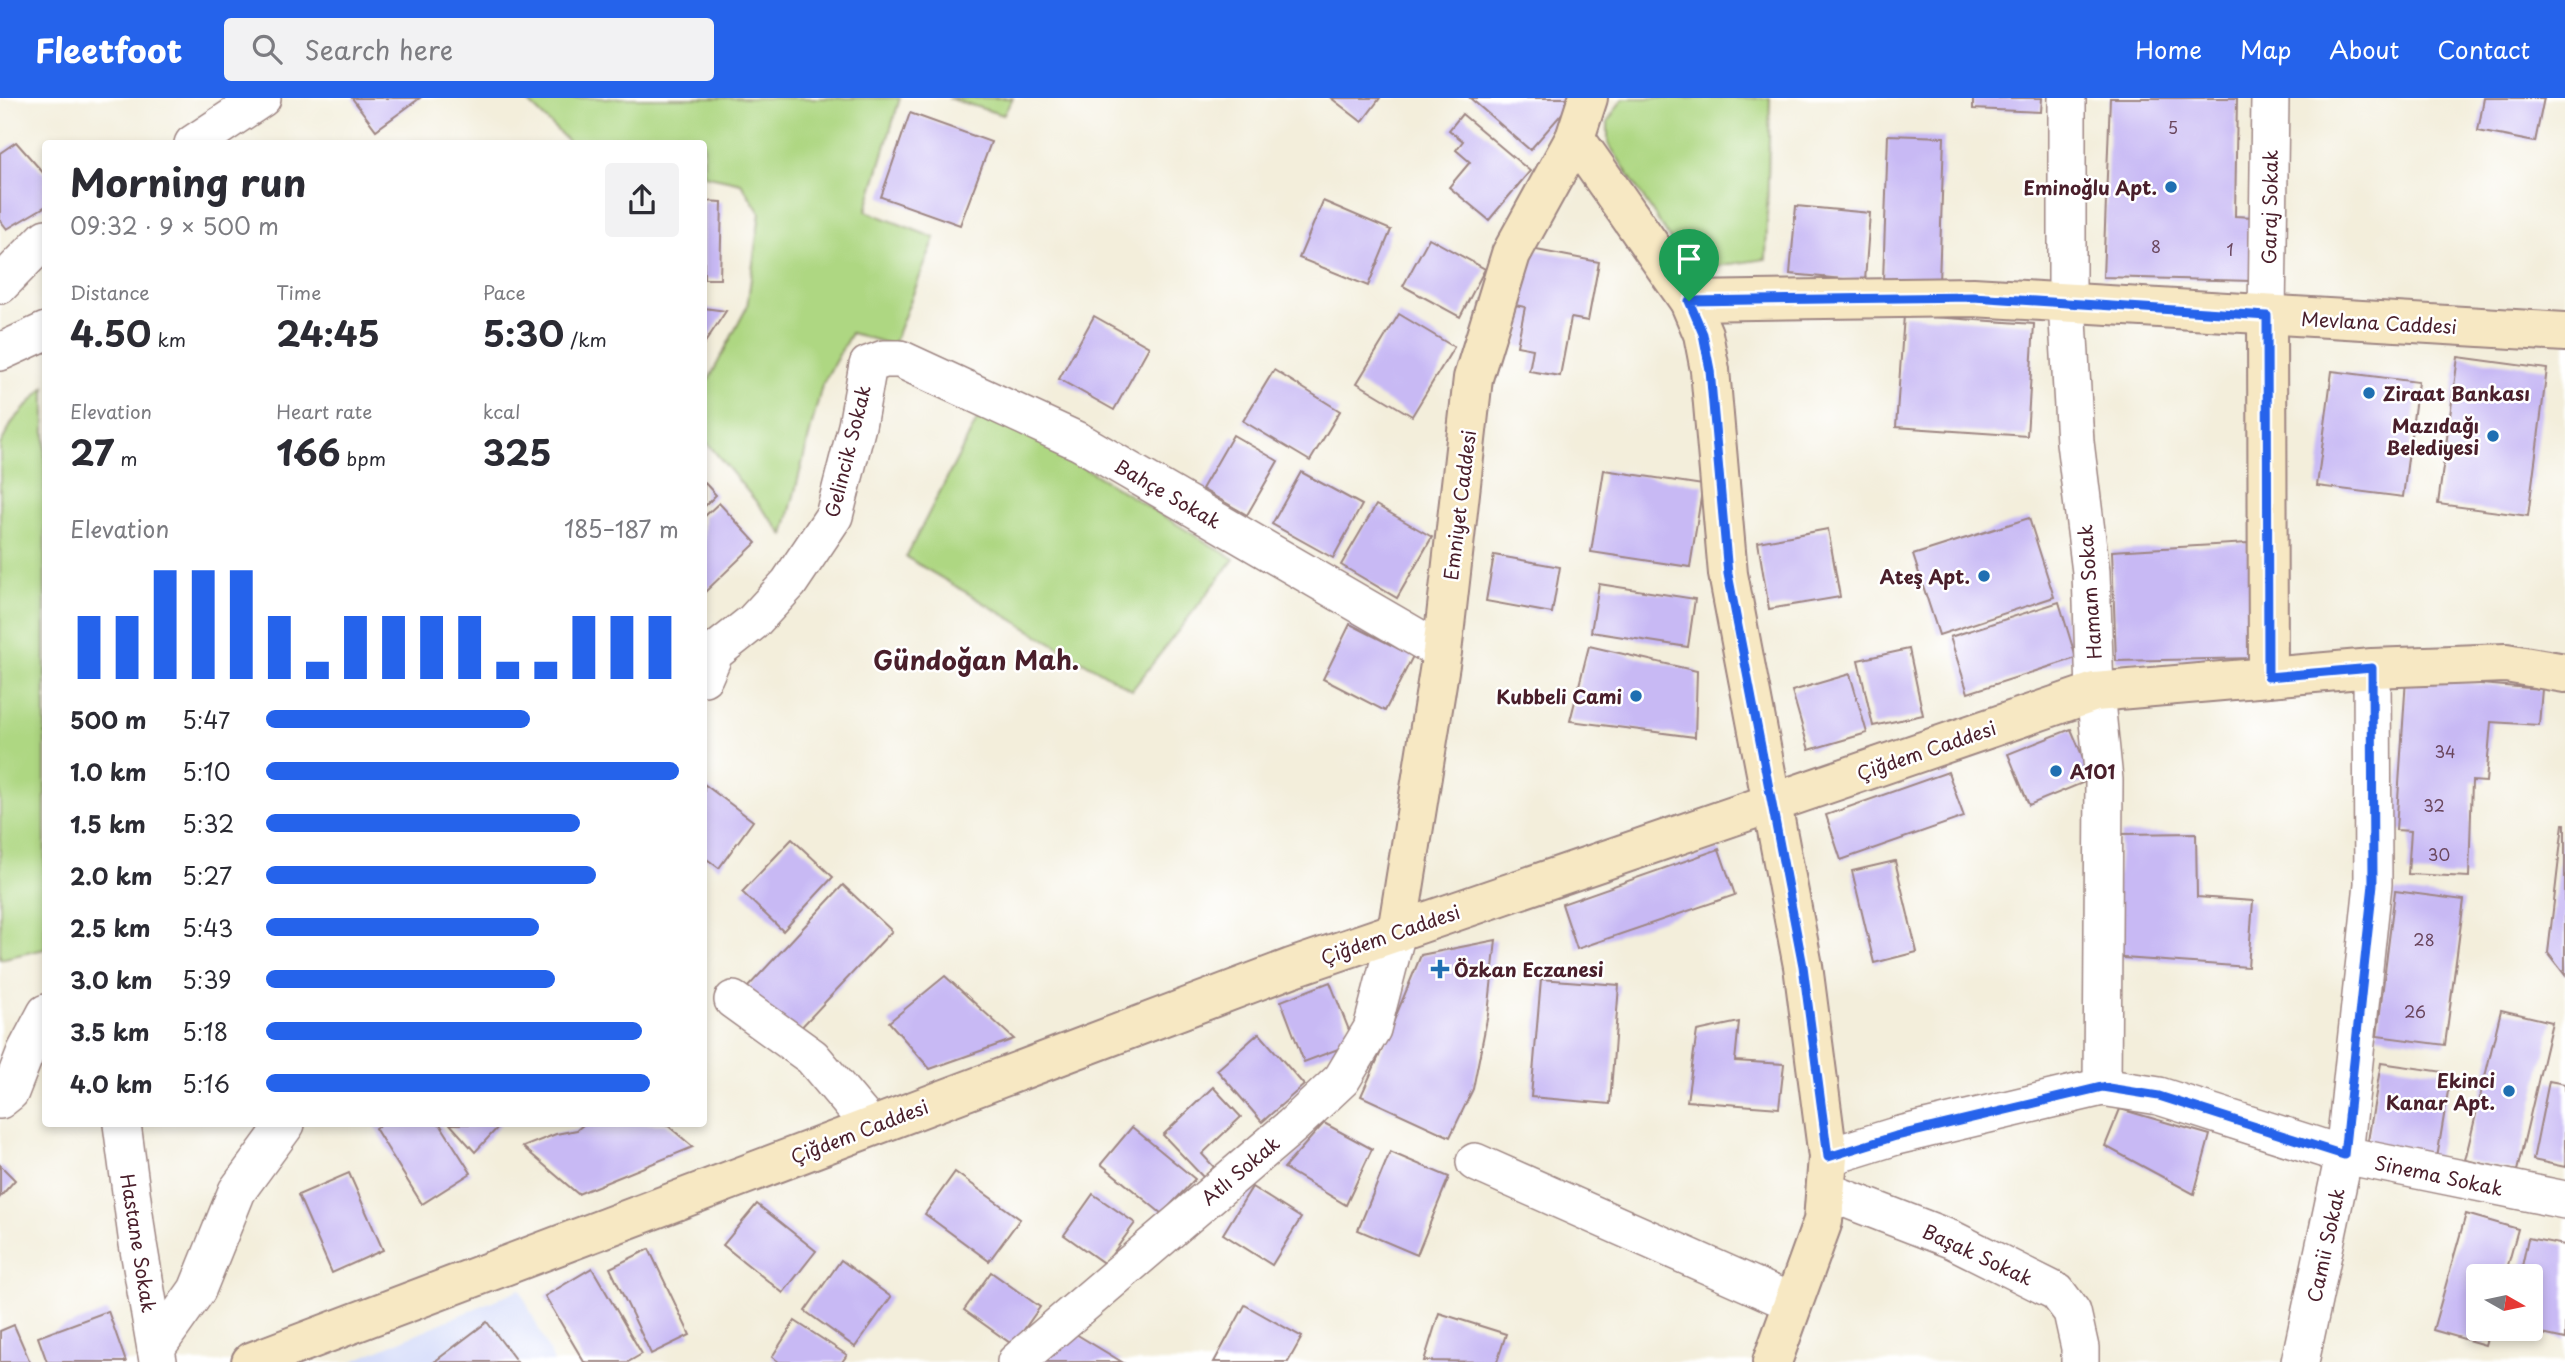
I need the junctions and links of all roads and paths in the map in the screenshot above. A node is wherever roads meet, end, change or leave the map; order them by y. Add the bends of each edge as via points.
1 (262, 98) edge
2 (1588, 98) edge
3 (2067, 98) edge
4 (2270, 98) edge
5 (1575, 138) junction
6 (199, 140) edge
7 (42, 242) edge
8 (0, 285) edge
9 (1689, 301) junction
10 (2067, 303) junction
11 (2267, 316) junction
12 (2565, 332) edge
13 (42, 333) edge
14 (0, 352) edge
15 (884, 359) joint
16 (1442, 652) junction
17 (2372, 668) junction
18 (707, 670) edge
19 (2565, 673) edge
20 (2268, 677) junction
21 (2095, 692) junction
22 (1773, 803) junction
23 (1397, 932) junction
24 (733, 1000) dead end
25 (42, 1021) edge
26 (2102, 1087) junction
27 (0, 1100) edge
28 (872, 1126) junction
29 (122, 1127) edge
30 (284, 1127) edge
31 (2344, 1155) junction
32 (1475, 1162) dead end
33 (1827, 1174) junction
34 (2565, 1200) edge
35 (1793, 1303) junction
36 (157, 1355) edge
37 (251, 1362) edge
38 (1016, 1362) edge
39 (1772, 1362) edge
40 (2080, 1362) edge
41 (2300, 1362) edge

1 - 6 street
2 - 5 street, Emniyet Caddesi
3 - 10 street, Hamam Sokak
4 - 11 street, Garaj Sokak
5 - 9 street
5 - 16 street, Emniyet Caddesi via 1511,254 1474,378
7 - 8 street
9 - 10 street, Mevlana Caddesi via 1973,297
9 - 22 street via 1703,334 1710,370 1728,574
10 - 11 street, Mevlana Caddesi
10 - 21 street, Hamam Sokak via 2075,442 2091,572
11 - 12 street, Mevlana Caddesi
11 - 20 street
13 - 14 street
15 - 16 street, Bahçe Sokak via 900,359 1080,442
15 - 18 street, Gelincik Sokak via 868,365 834,516 789,583 753,622 715,652
16 - 23 street, Emniyet Caddesi
17 - 19 street, Çiğdem Caddesi via 2506,663
17 - 20 street, Çiğdem Caddesi
17 - 31 street, Camii Sokak via 2373,884
20 - 21 street, Çiğdem Caddesi
21 - 22 street, Çiğdem Caddesi
21 - 26 street, Hamam Sokak via 2104,780
22 - 23 street, Çiğdem Caddesi
22 - 33 street via 1803,966
23 - 28 street, Çiğdem Caddesi
23 - 38 street, Atlı Sokak via 1372,1029 1342,1079
24 - 28 street via 812,1058
25 - 27 street via 10,1092
26 - 31 street, Sinema Sokak via 2159,1096
26 - 33 street, Sinema Sokak via 1896,1136
28 - 37 street, Çiğdem Caddesi
29 - 36 street, Hastane Sokak
30 - 36 street via 236,1191 197,1290
31 - 34 street, Sinema Sokak
31 - 41 street, Camii Sokak
32 - 35 street
33 - 35 street via 1824,1221
33 - 40 street, Başak Sokak via 2057,1292 2072,1312
35 - 39 street

